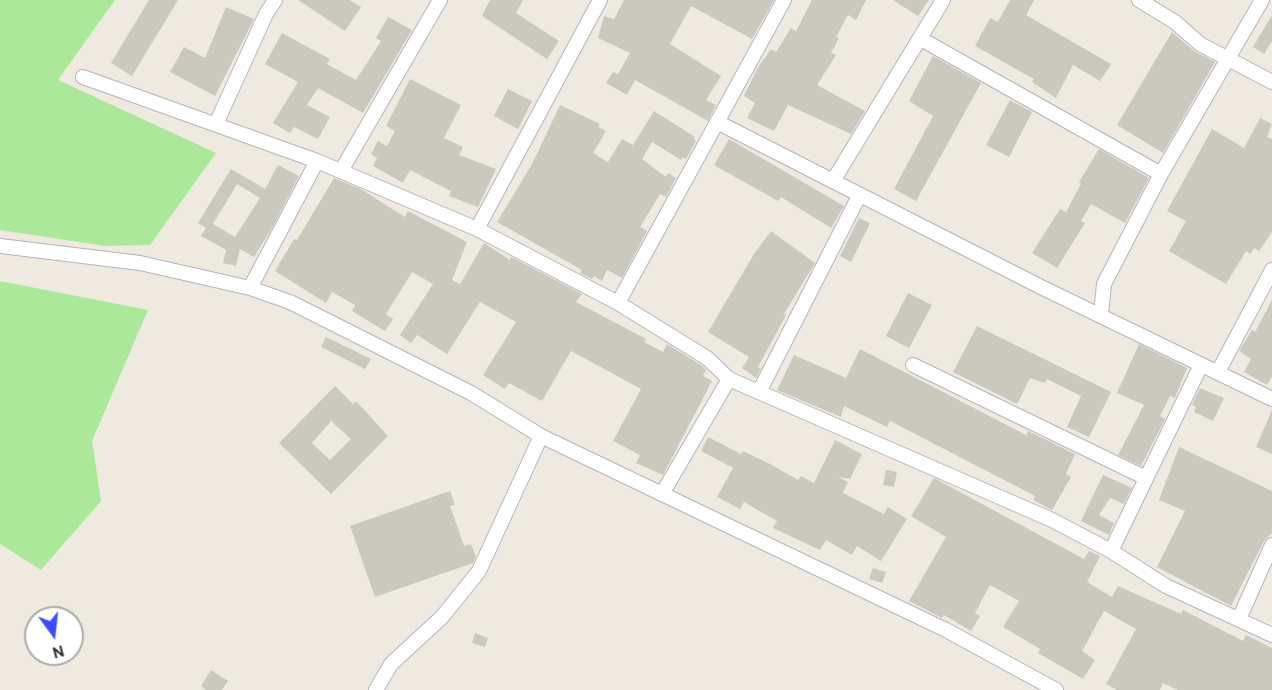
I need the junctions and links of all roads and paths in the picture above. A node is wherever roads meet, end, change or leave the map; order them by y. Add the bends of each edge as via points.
1 (275, 0) edge
2 (440, 0) edge
3 (600, 0) edge
4 (784, 0) edge
5 (943, 0) edge
6 (1139, 0) edge
7 (1262, 0) edge
8 (921, 39) junction
9 (1227, 59) junction
10 (83, 77) dead end
11 (1272, 82) edge
12 (719, 123) junction
13 (216, 124) junction
14 (317, 161) junction
15 (341, 171) junction
16 (1161, 174) junction
17 (833, 182) junction
18 (859, 196) junction
19 (477, 229) junction
20 (0, 246) edge
21 (1272, 270) edge
22 (250, 288) junction
23 (618, 303) junction
24 (1101, 315) junction
25 (913, 365) dead end
26 (1201, 365) junction
27 (1218, 372) junction
28 (729, 379) junction
29 (759, 392) junction
30 (1272, 399) edge
31 (541, 436) junction
32 (1146, 478) junction
33 (662, 494) junction
34 (1272, 545) edge
35 (1111, 551) junction
36 (1239, 619) junction
37 (1272, 635) edge
38 (376, 690) edge
39 (1056, 690) edge

1 - 13 street
2 - 15 street
3 - 19 street
4 - 12 street
5 - 8 street
6 - 9 street
7 - 9 street
8 - 16 street
8 - 17 street
9 - 11 street
9 - 16 street
10 - 13 street
12 - 17 street
12 - 23 street
13 - 14 street
14 - 15 street
14 - 22 street
15 - 19 street
16 - 24 street via 1104,284
17 - 18 street
18 - 24 street
18 - 29 street
19 - 23 street
20 - 22 street via 140,263
21 - 27 street
22 - 31 street via 290,302 471,393
23 - 28 street via 707,358
24 - 26 street
25 - 32 street
26 - 27 street
26 - 32 street
27 - 30 street
28 - 29 street
28 - 33 street
29 - 35 street via 989,491
31 - 33 street
31 - 38 street via 479,572 442,617 391,664
32 - 35 street
33 - 39 street via 946,630
34 - 36 street
35 - 36 street via 1166,586
36 - 37 street

